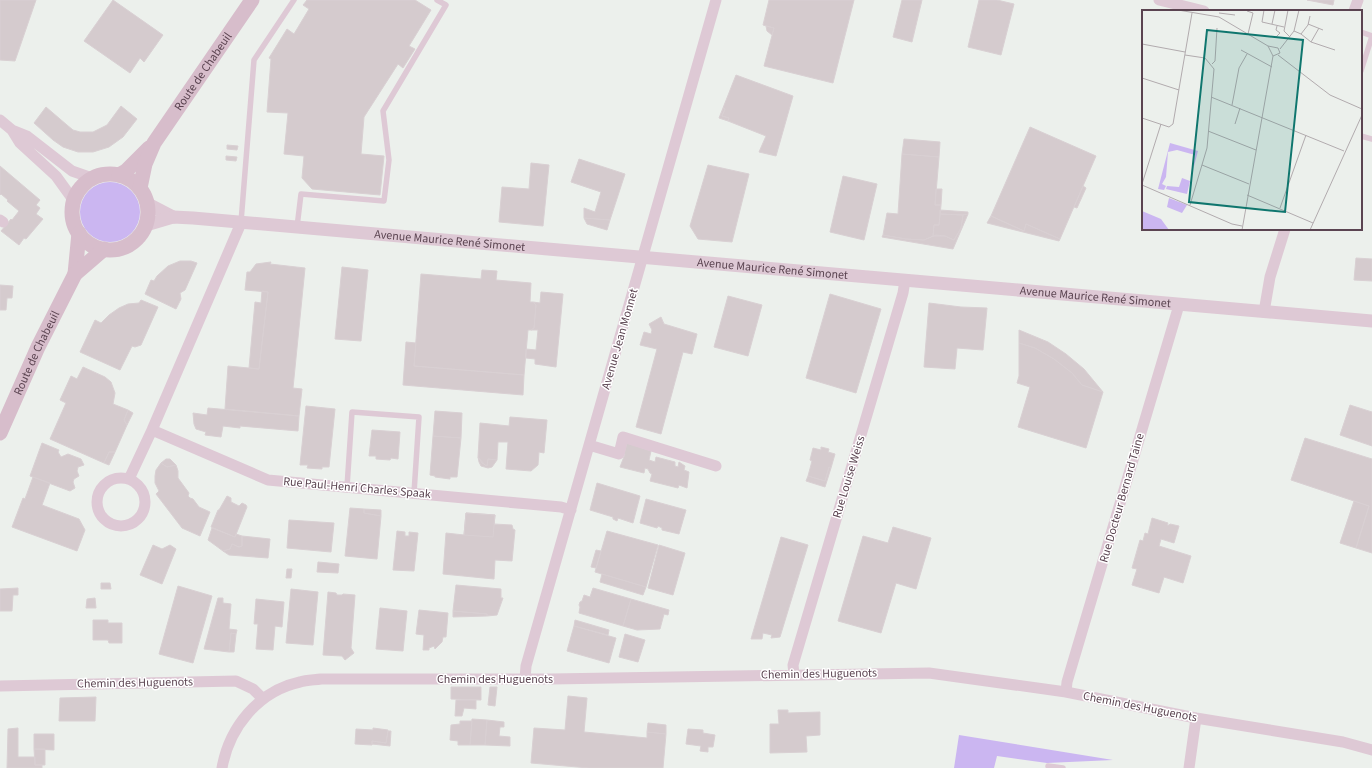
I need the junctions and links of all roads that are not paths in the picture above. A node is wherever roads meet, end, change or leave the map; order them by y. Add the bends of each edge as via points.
1 (252, 0) edge
2 (294, 0) edge
3 (437, 0) edge
4 (716, 0) edge
5 (1159, 0) edge
6 (1358, 0) edge
7 (1200, 10) edge
8 (1354, 10) edge
9 (1362, 32) edge
10 (1372, 36) edge
11 (1362, 68) edge
12 (0, 120) edge
13 (12, 130) junction
14 (1362, 136) edge
15 (1372, 139) edge
16 (154, 143) junction
17 (119, 175) junction
18 (92, 178) junction
19 (140, 188) junction
20 (74, 201) junction
21 (148, 204) junction
22 (173, 217) junction
23 (240, 222) junction
24 (146, 225) junction
25 (297, 227) junction
26 (1286, 230) edge
27 (79, 233) junction
28 (104, 249) junction
29 (642, 257) junction
30 (75, 274) junction
31 (906, 280) junction
32 (1179, 305) junction
33 (1264, 312) junction
34 (1372, 321) edge
35 (152, 430) junction
36 (0, 433) edge
37 (589, 446) junction
38 (716, 466) dead end
39 (129, 479) junction
40 (347, 487) junction
41 (414, 493) junction
42 (571, 510) junction
43 (794, 674) junction
44 (525, 679) junction
45 (0, 686) edge
46 (1066, 692) junction
47 (263, 699) junction
48 (1196, 718) junction
49 (1372, 750) edge
50 (1048, 766) dead end
51 (222, 768) edge
52 (1063, 768) edge
53 (1189, 768) edge

1 - 16 main road, Route de Chabeuil
2 - 23 lane via 254,60
3 - 25 lane via 446,6 383,111 389,160 384,201 301,194
4 - 29 street, Avenue Jean Monnet
5 - 7 street
6 - 8 street
9 - 10 lane
10 - 11 lane
12 - 13 street
13 - 18 street via 27,136 72,171
13 - 20 street via 20,143 56,176
14 - 15 lane
16 - 17 main road, Route de Chabeuil
16 - 19 main road, Route de Chabeuil via 145,164
17 - 18 main road
17 - 19 main road
18 - 20 main road via 81,188
19 - 21 main road
20 - 27 main road via 74,223
21 - 22 street, Avenue Maurice René Simonet
21 - 24 main road
22 - 23 street, Avenue Maurice René Simonet
22 - 24 street, Avenue Maurice René Simonet
23 - 25 street, Avenue Maurice René Simonet
23 - 35 street
24 - 28 main road via 129,244
25 - 29 street, Avenue Maurice René Simonet
26 - 33 street via 1270,277
27 - 28 main road via 86,241
27 - 30 main road, Route de Chabeuil
28 - 30 main road, Route de Chabeuil
29 - 31 street, Avenue Maurice René Simonet
29 - 37 street, Avenue Jean Monnet
30 - 36 main road, Route de Chabeuil via 38,347
31 - 32 street, Avenue Maurice René Simonet
31 - 43 street, Rue Louise Weiss via 793,665
32 - 33 street, Avenue Maurice René Simonet
32 - 46 street, Rue Docteur Bernard Taine
33 - 34 street, Avenue Maurice René Simonet
35 - 39 street
35 - 40 street, Rue Paul-Henri Charles Spaak via 268,480
37 - 38 street via 619,454 623,438
37 - 42 street, Avenue Jean Monnet
39 - 39 street via 113,478 106,482 99,492 96,504 99,512 110,524 126,526 133,523 143,512 144,496 136,483
40 - 41 street, Rue Paul-Henri Charles Spaak
40 - 41 lane via 352,412 419,417
41 - 42 street, Rue Paul-Henri Charles Spaak
42 - 44 street, Avenue Jean Monnet via 526,666
43 - 44 street, Chemin des Huguenots
43 - 46 street, Chemin des Huguenots via 929,673
44 - 47 street, Chemin des Huguenots via 321,679 299,682
45 - 47 street, Chemin des Huguenots via 236,681 253,689
46 - 48 street, Chemin des Huguenots
47 - 51 street, Chemin des Huguenots via 244,717 232,737
48 - 49 street, Chemin des Huguenots via 1343,742
48 - 53 street
50 - 52 lane

